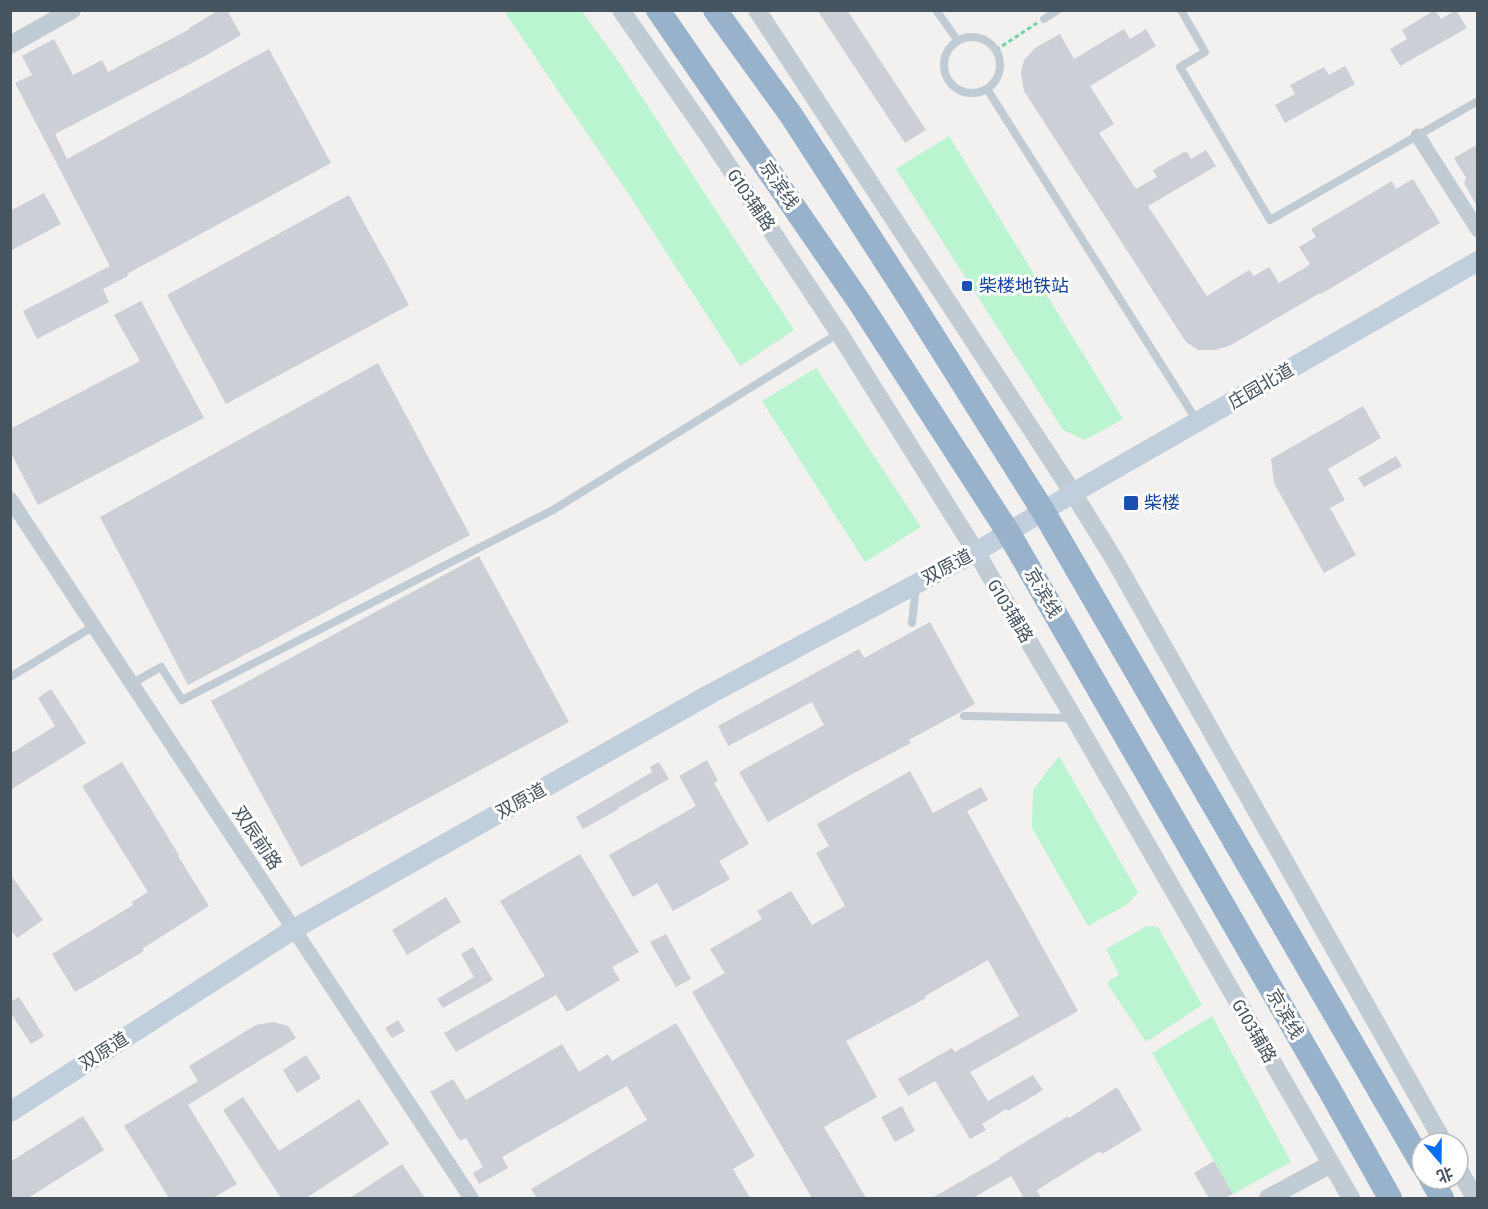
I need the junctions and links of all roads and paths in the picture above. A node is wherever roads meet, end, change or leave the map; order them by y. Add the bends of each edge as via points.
1 (72, 10) edge
2 (621, 10) edge
3 (658, 10) edge
4 (715, 10) edge
5 (757, 10) edge
6 (936, 10) edge
7 (1058, 10) edge
8 (1181, 10) edge
9 (1044, 19) joint
10 (958, 42) junction
11 (10, 45) edge
12 (996, 50) junction
13 (987, 88) junction
14 (1478, 100) edge
15 (1418, 135) junction
16 (1478, 230) edge
17 (1478, 261) edge
18 (839, 333) junction
19 (1198, 423) junction
20 (1073, 493) junction
21 (10, 499) edge
22 (1043, 511) junction
23 (1008, 532) junction
24 (975, 552) junction
25 (916, 584) junction
26 (912, 623) dead end
27 (94, 626) junction
28 (10, 677) edge
29 (131, 684) junction
30 (964, 716) dead end
31 (1074, 718) junction
32 (294, 929) junction
33 (10, 1112) edge
34 (1437, 1131) edge
35 (1410, 1143) edge
36 (1331, 1164) junction
37 (471, 1198) edge
38 (1268, 1198) edge
39 (1351, 1198) edge
40 (1390, 1198) edge

1 - 11 street
2 - 18 street, G103辅路
3 - 23 highway, 京滨线 via 860,303
4 - 22 highway via 790,115
5 - 20 street
6 - 10 lane
7 - 9 lane
8 - 15 lane via 1205,52 1180,66 1270,220
9 - 12 path
10 - 12 lane via 966,38 983,39
10 - 13 lane via 946,57 946,76 959,90 968,93
12 - 13 lane via 998,76
13 - 19 lane
14 - 15 lane
15 - 16 street
17 - 19 main road, 庄园北道
18 - 24 street, G103辅路
18 - 29 lane via 553,510 182,700 161,667
19 - 20 main road, 庄园北道
20 - 22 main road, 庄园北道
20 - 34 street
21 - 27 street, 双辰前路
22 - 23 main road, 双原道
22 - 35 highway
23 - 24 main road, 双原道
23 - 40 highway, 京滨线
24 - 25 main road, 双原道
24 - 31 street, G103辅路
25 - 26 lane
25 - 32 main road, 双原道 via 712,693
27 - 28 lane
27 - 29 street, 双辰前路
29 - 32 street, 双辰前路
30 - 31 lane
31 - 36 street, G103辅路
32 - 33 main road, 双原道
32 - 37 street, 双辰前路
36 - 38 street
36 - 39 street, G103辅路

